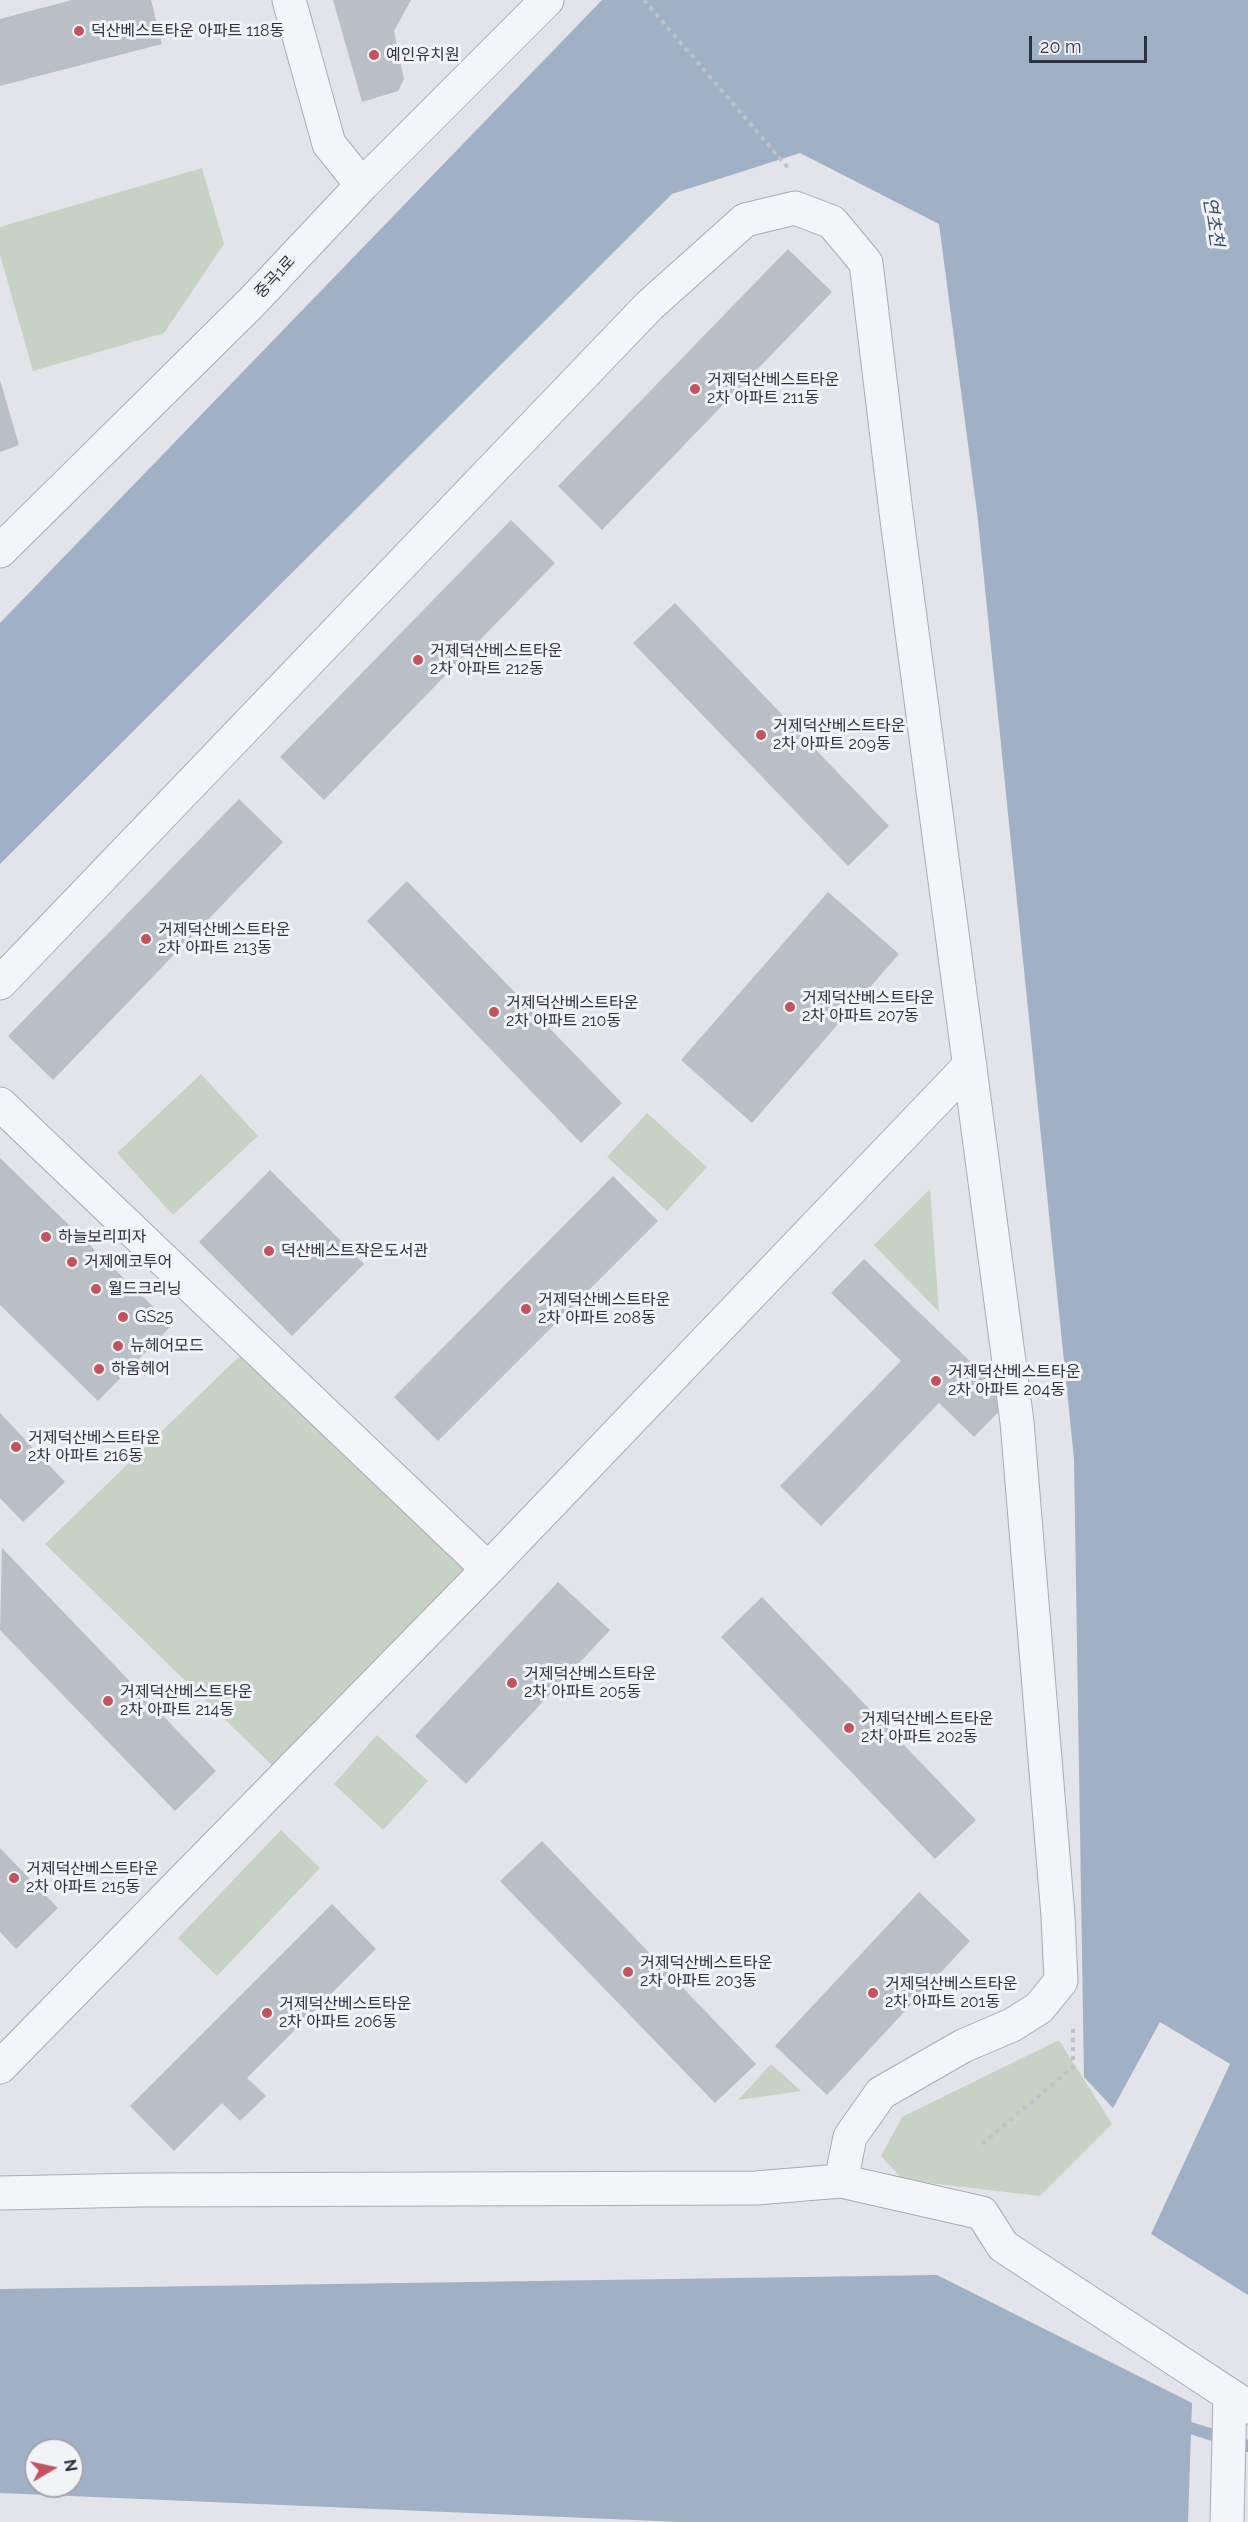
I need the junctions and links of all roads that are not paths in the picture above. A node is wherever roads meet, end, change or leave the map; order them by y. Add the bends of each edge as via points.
1 (289, 0) edge
2 (546, 0) edge
3 (362, 185) junction
4 (0, 551) edge
5 (0, 983) edge
6 (970, 1065) junction
7 (0, 1104) edge
8 (488, 1569) junction
9 (0, 2067) edge
10 (842, 2181) junction
11 (0, 2193) edge
12 (1239, 2401) edge
13 (1227, 2515) edge

1 - 3 street via 329,144
2 - 3 street, 중곡1로
3 - 4 street, 중곡1로 via 252,302
5 - 6 street via 650,306 745,219 795,208 832,222 866,263
6 - 8 street
6 - 10 street via 1017,1422 1061,1982 1039,2008 1012,2025 963,2046 881,2093 850,2137
7 - 8 street
8 - 9 street
10 - 11 street via 756,2188
10 - 12 street via 982,2212 1002,2246
12 - 13 street

